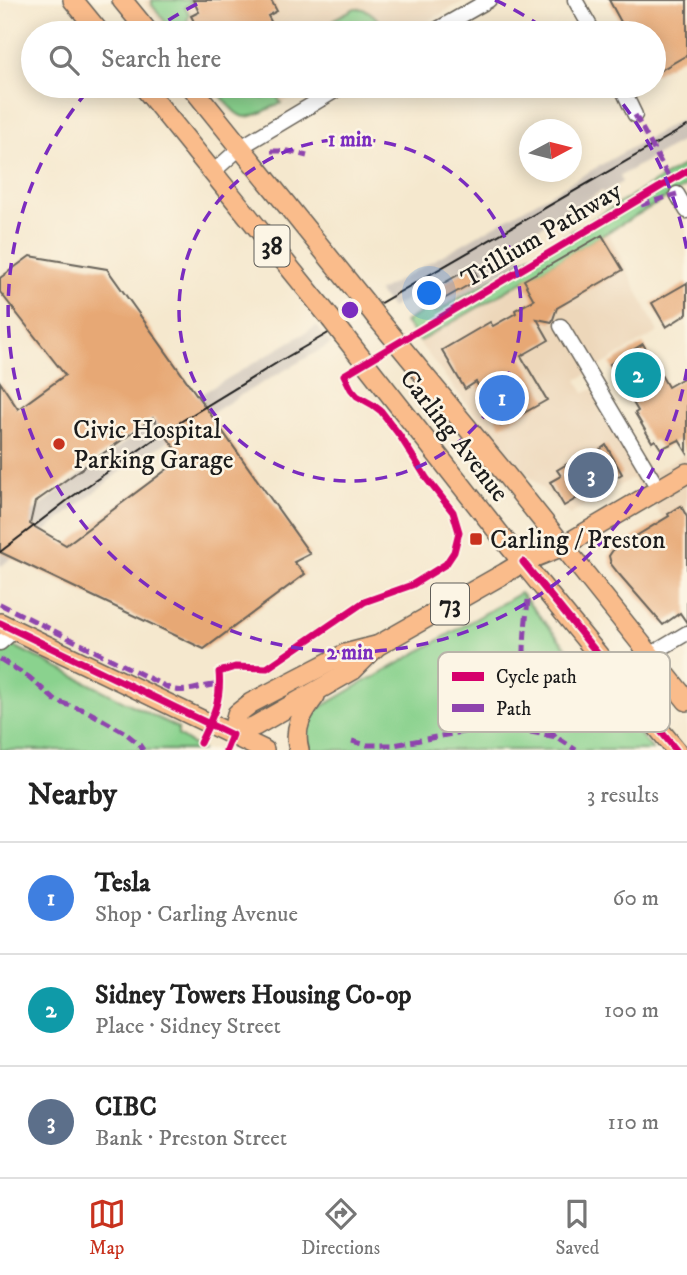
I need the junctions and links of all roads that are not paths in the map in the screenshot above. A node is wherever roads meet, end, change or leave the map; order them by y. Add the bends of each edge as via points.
1 (73, 0) edge
2 (122, 0) edge
3 (489, 0) edge
4 (575, 0) edge
5 (90, 21) edge
6 (139, 21) edge
7 (452, 21) edge
8 (587, 21) edge
9 (153, 98) edge
10 (201, 98) edge
11 (323, 98) edge
12 (627, 98) edge
13 (635, 115) dead end
14 (241, 147) junction
15 (214, 172) junction
16 (677, 194) dead end
17 (687, 211) edge
18 (561, 326) dead end
19 (687, 473) edge
20 (659, 490) junction
21 (563, 546) junction
22 (523, 562) junction
23 (8, 627) edge
24 (687, 633) edge
25 (0, 643) edge
26 (377, 646) junction
27 (596, 652) edge
28 (648, 652) edge
29 (655, 652) edge
30 (670, 680) edge
31 (320, 689) junction
32 (687, 701) edge
33 (661, 732) edge
34 (232, 735) junction
35 (264, 750) edge
36 (299, 750) edge
37 (676, 750) edge

1 - 5 main road
2 - 6 main road
3 - 7 street
4 - 8 street
9 - 15 main road, Carling Avenue / 38
10 - 14 main road, Carling Avenue / 38
11 - 14 street
12 - 13 street
14 - 15 street
14 - 21 main road, Carling Avenue / 38, bridge
15 - 22 main road, Carling Avenue / 38, bridge
16 - 17 street
18 - 20 street
19 - 20 main road, 73
20 - 21 main road, 73
21 - 22 main road, 73
21 - 28 main road, Carling Avenue / 38
22 - 26 main road, 73
22 - 27 main road, Carling Avenue / 38
23 - 25 street
23 - 34 main road
24 - 29 street
26 - 31 main road, 73 via 353,670
26 - 34 main road, 73 via 345,654 251,703 237,714
30 - 32 main road, Carling Avenue / 38
31 - 34 main road, 73
31 - 36 main road via 300,718
33 - 37 main road, Carling Avenue / 38
34 - 35 main road

